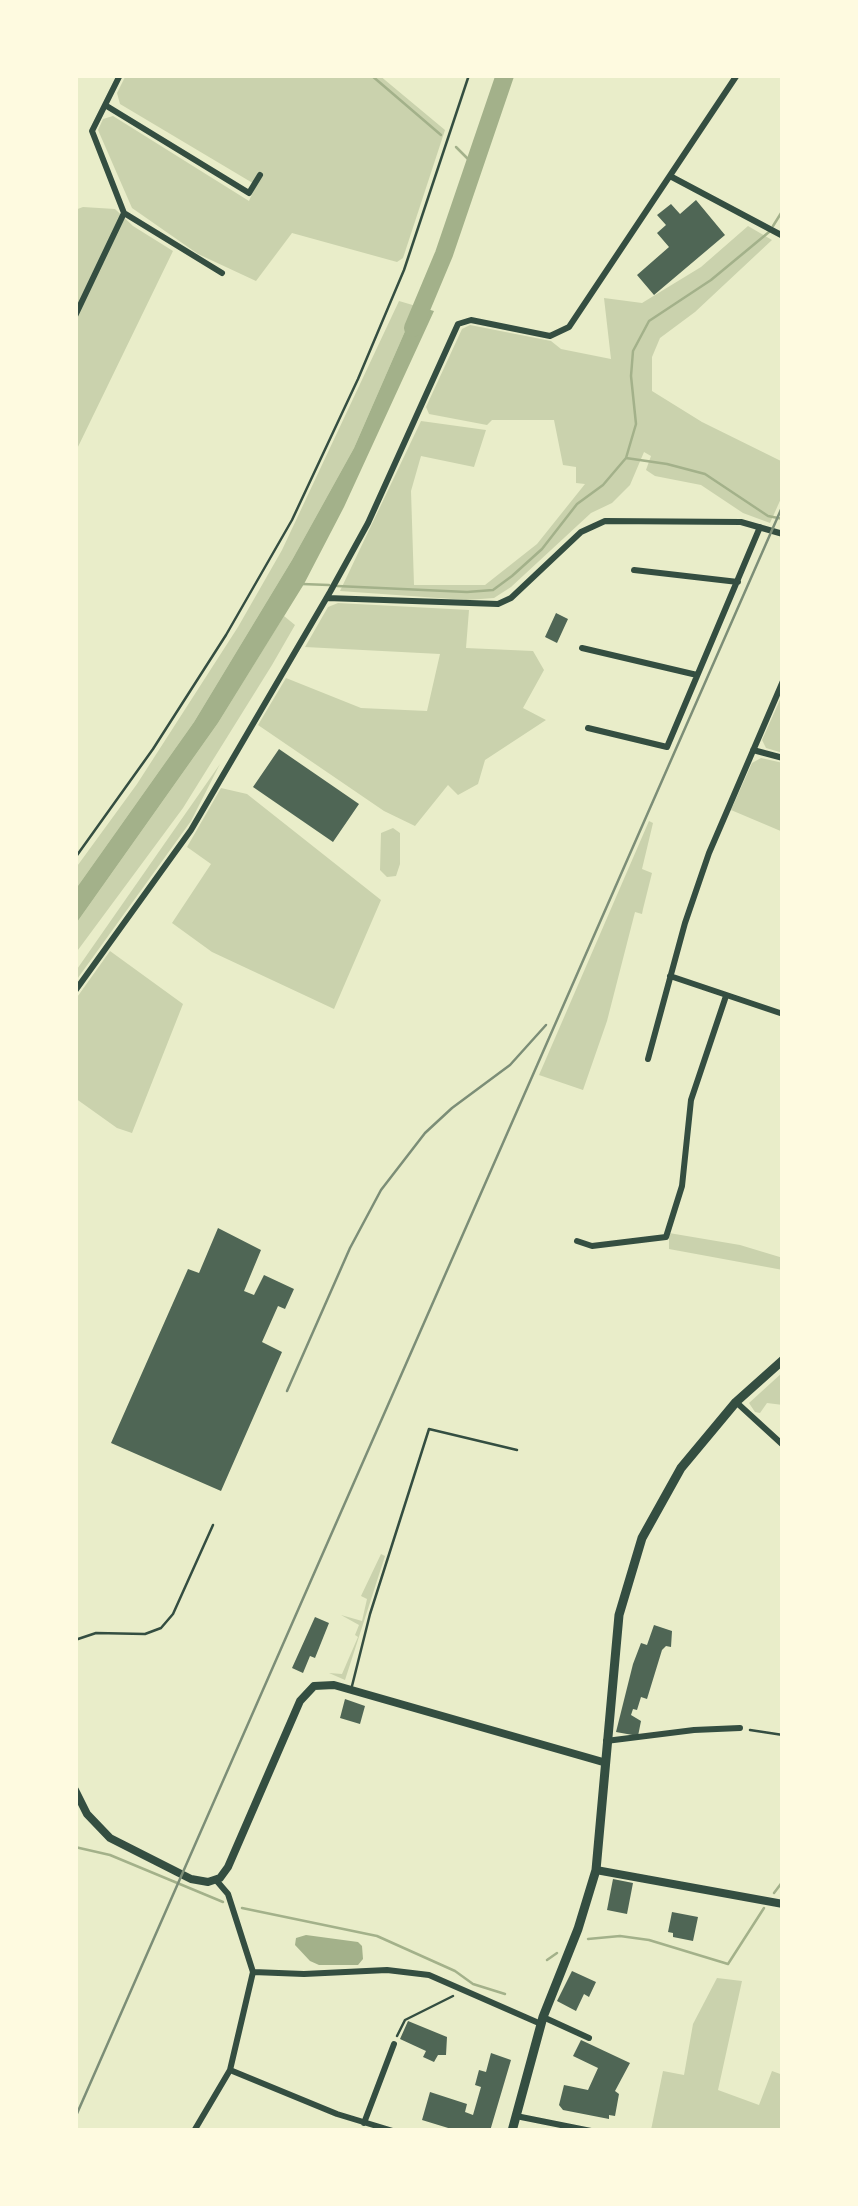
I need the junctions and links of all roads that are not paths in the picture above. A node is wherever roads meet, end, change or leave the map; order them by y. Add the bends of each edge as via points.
1 (120, 75) edge
2 (737, 75) edge
3 (105, 105) junction
4 (260, 175) dead end
5 (670, 176) junction
6 (124, 213) junction
7 (775, 232) edge
8 (222, 273) dead end
9 (75, 316) edge
10 (760, 527) junction
11 (783, 534) edge
12 (634, 570) dead end
13 (738, 582) junction
14 (328, 595) junction
15 (582, 648) dead end
16 (697, 675) junction
17 (783, 682) edge
18 (588, 728) dead end
19 (753, 750) junction
20 (783, 758) edge
21 (670, 976) junction
22 (75, 991) edge
23 (726, 996) junction
24 (783, 1014) edge
25 (648, 1059) dead end
26 (577, 1241) dead end
27 (783, 1360) edge
28 (736, 1402) junction
29 (783, 1445) edge
30 (517, 1450) dead end
31 (213, 1525) dead end
32 (75, 1640) edge
33 (351, 1690) junction
34 (740, 1728) road end
35 (605, 1742) junction
36 (603, 1762) junction
37 (75, 1790) edge
38 (596, 1870) junction
39 (216, 1880) junction
40 (783, 1904) edge
41 (253, 1972) junction
42 (542, 2020) junction
43 (588, 2038) dead end
44 (394, 2044) road end
45 (230, 2070) junction
46 (516, 2116) junction
47 (364, 2122) junction
48 (194, 2131) edge
49 (393, 2131) edge
50 (512, 2131) edge
51 (591, 2131) edge

1 - 3 street
2 - 5 street
3 - 4 street via 249,193
3 - 6 street via 92,131
5 - 7 street
5 - 14 street via 570,326 550,336 472,320 458,324
6 - 8 street
6 - 9 street
10 - 11 street
10 - 13 street
10 - 14 street via 605,520 581,532 498,604
12 - 13 street
13 - 16 street
14 - 22 street via 191,830
15 - 16 street
16 - 18 street via 667,747
17 - 19 street
19 - 20 street
19 - 21 street
21 - 23 street
21 - 25 street
23 - 24 street
23 - 26 street via 690,1100 682,1186 666,1236 592,1246
27 - 28 main road
28 - 29 street
28 - 35 main road via 681,1468 642,1538 618,1615
30 - 33 lane via 430,1429
31 - 32 lane via 161,1628
33 - 36 street
33 - 39 street via 319,1684 303,1696 230,1863
34 - 35 street
35 - 36 main road
36 - 38 main road
37 - 39 street via 110,1838 191,1879
38 - 40 street
38 - 42 main road
39 - 41 street via 228,1894
41 - 42 street via 428,1975
41 - 45 street
42 - 43 street
42 - 46 main road
44 - 47 street
45 - 47 street
45 - 48 street
46 - 50 main road
46 - 51 street
47 - 49 street

